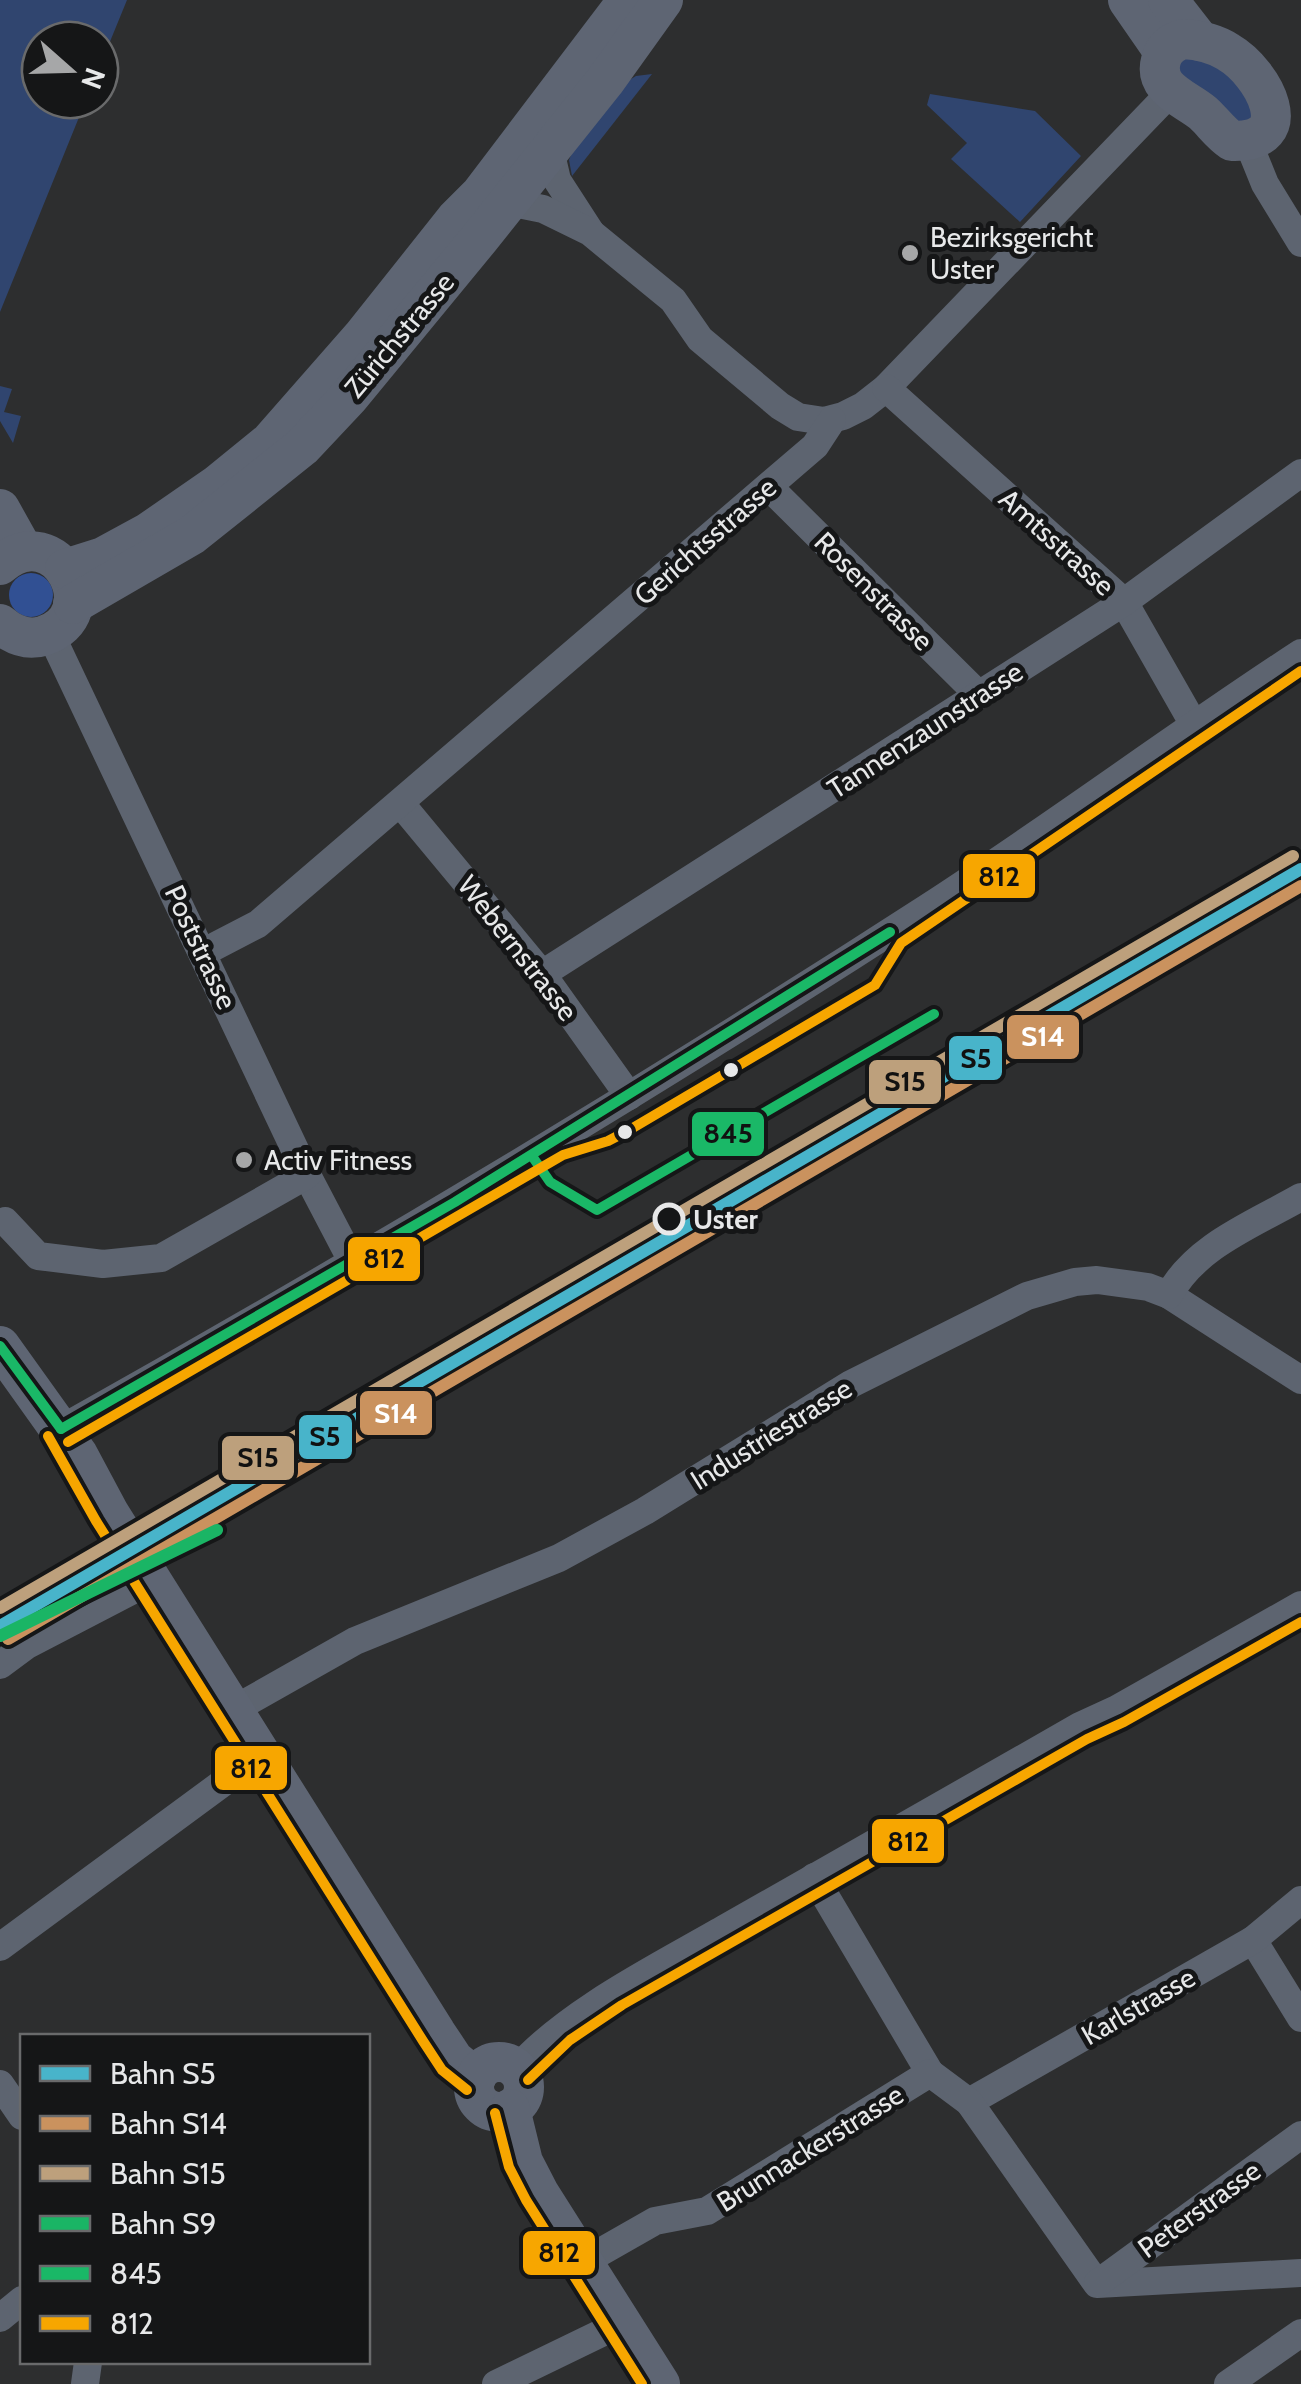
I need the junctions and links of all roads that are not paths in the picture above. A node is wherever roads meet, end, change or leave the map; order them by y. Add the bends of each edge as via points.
1 (628, 0) edge
2 (662, 0) edge
3 (1128, 0) edge
4 (1168, 0) edge
5 (1182, 46) junction
6 (1171, 92) junction
7 (1273, 128) edge
8 (550, 150) junction
9 (508, 202) junction
10 (590, 232) junction
11 (1301, 242) edge
12 (886, 388) junction
13 (832, 420) junction
14 (1301, 473) edge
15 (769, 487) junction
16 (0, 509) edge
17 (12, 559) edge
18 (63, 602) junction
19 (1124, 602) junction
20 (3, 632) edge
21 (1301, 652) edge
22 (979, 695) junction
23 (1193, 724) junction
24 (401, 804) junction
25 (204, 952) junction
26 (542, 974) junction
27 (629, 1096) junction
28 (307, 1175) junction
29 (1301, 1197) edge
30 (2, 1220) edge
31 (352, 1261) junction
32 (1169, 1295) junction
33 (7, 1369) edge
34 (1301, 1380) edge
35 (61, 1429) junction
36 (152, 1580) junction
37 (1301, 1605) edge
38 (0, 1665) edge
39 (234, 1710) junction
40 (262, 1754) junction
41 (814, 1876) junction
42 (1301, 1900) edge
43 (1254, 1940) junction
44 (0, 1947) edge
45 (1301, 2018) edge
46 (517, 2069) junction
47 (930, 2073) junction
48 (476, 2078) junction
49 (0, 2084) edge
50 (968, 2102) junction
51 (510, 2109) junction
52 (20, 2113) edge
53 (1301, 2136) edge
54 (583, 2262) junction
55 (1301, 2273) edge
56 (1097, 2284) junction
57 (20, 2302) edge
58 (0, 2318) edge
59 (622, 2323) junction
60 (1301, 2333) edge
61 (496, 2384) edge
62 (660, 2384) edge
63 (1228, 2384) edge

1 - 18 main road, Zürichstrasse via 490,182 287,424 217,485 103,558
2 - 8 main road, Zürichstrasse
3 - 5 main road
4 - 5 main road
5 - 6 main road via 1159,64
5 - 7 main road via 1226,50 1256,75 1272,103
6 - 7 main road via 1232,141
6 - 12 street, Gerichtsstrasse
7 - 11 street via 1265,184
8 - 9 main road, Zürichstrasse
8 - 10 street via 557,180
9 - 10 street via 544,209
9 - 18 main road, Zürichstrasse via 302,447 192,535
10 - 13 street via 672,300 700,339 780,406 806,420
12 - 13 street, Gerichtsstrasse
12 - 19 street, Amtsstrasse
13 - 15 street, Gerichtsstrasse via 815,446
14 - 19 street, Tannenzaunstrasse
15 - 22 street, Rosenstrasse
15 - 24 street, Gerichtsstrasse
16 - 17 main road
17 - 18 main road via 47,554
18 - 20 main road via 34,638
18 - 25 street, Poststrasse
19 - 22 street, Tannenzaunstrasse
19 - 23 street, Amtsstrasse
21 - 23 street
22 - 26 street, Tannenzaunstrasse
23 - 27 street via 932,905
24 - 25 street, Gerichtsstrasse via 258,924
24 - 26 street, Webernstrasse
25 - 28 street, Poststrasse
26 - 27 street, Webernstrasse
27 - 31 street
28 - 30 street via 161,1258 102,1264 38,1256
28 - 31 street, Poststrasse
29 - 32 street via 1194,1260
31 - 35 street
32 - 34 street, Industriestrasse
32 - 39 street, Industriestrasse via 1097,1280 1027,1296 851,1384 558,1558 355,1641
33 - 35 main road
35 - 36 main road
36 - 38 street
36 - 39 main road
37 - 41 street
39 - 40 main road
40 - 44 street
40 - 48 main road via 445,2047
41 - 46 street via 585,2012
41 - 47 street
42 - 43 street, Karlstrasse
43 - 45 street
43 - 50 street, Karlstrasse
46 - 48 main road via 494,2062
46 - 51 main road via 524,2091
47 - 50 street, Brunnackerstrasse
47 - 54 street, Brunnackerstrasse via 707,2212 654,2221
48 - 51 main road via 480,2102 493,2111
49 - 52 street
50 - 56 street, Brunnackerstrasse
51 - 54 main road via 523,2162
53 - 56 street, Peterstrasse
54 - 59 main road
55 - 56 street
57 - 58 street
59 - 61 street
59 - 62 main road
60 - 63 street

